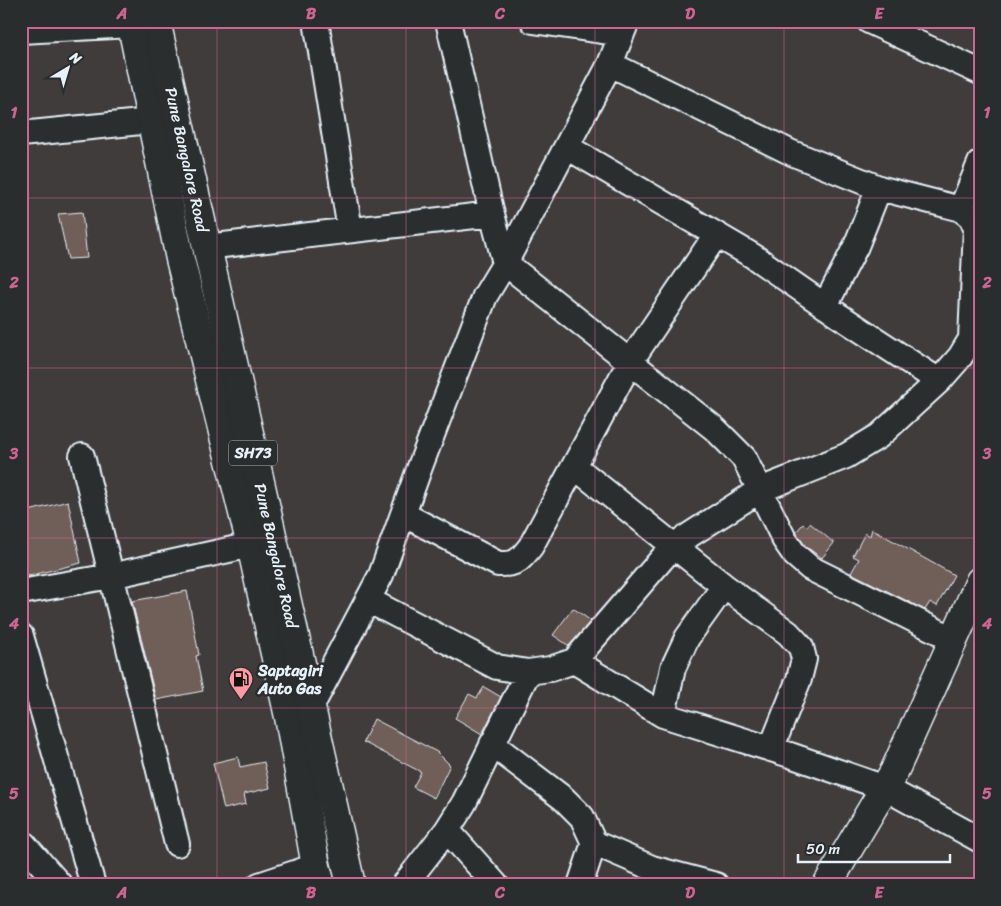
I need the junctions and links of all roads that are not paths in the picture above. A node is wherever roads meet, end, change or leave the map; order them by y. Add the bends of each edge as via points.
1 (316, 21) edge
2 (448, 21) edge
3 (533, 21) edge
4 (870, 21) edge
5 (140, 22) edge
6 (624, 28) edge
7 (21, 31) edge
8 (610, 64) junction
9 (980, 72) edge
10 (151, 121) junction
11 (21, 134) edge
12 (567, 147) junction
13 (980, 163) edge
14 (879, 188) junction
15 (961, 209) junction
16 (492, 214) junction
17 (350, 230) junction
18 (716, 235) junction
19 (206, 247) junction
20 (505, 263) junction
21 (825, 306) junction
22 (975, 341) edge
23 (630, 362) junction
24 (939, 381) junction
25 (82, 456) dead end
26 (575, 467) junction
27 (760, 490) junction
28 (403, 514) junction
29 (251, 545) junction
30 (674, 545) junction
31 (111, 576) junction
32 (980, 581) edge
33 (724, 586) junction
34 (21, 592) edge
35 (368, 600) junction
36 (965, 628) edge
37 (21, 636) edge
38 (574, 661) junction
39 (528, 672) junction
40 (311, 707) junction
41 (663, 715) junction
42 (492, 744) junction
43 (772, 749) junction
44 (885, 788) junction
45 (447, 830) junction
46 (980, 840) edge
47 (21, 841) edge
48 (594, 843) junction
49 (177, 844) dead end
50 (319, 876) edge
51 (60, 885) edge
52 (93, 885) edge
53 (259, 885) edge
54 (351, 885) edge
55 (404, 885) edge
56 (496, 885) edge
57 (580, 885) edge
58 (716, 885) edge
59 (827, 885) edge

1 - 17 street
2 - 16 street
3 - 6 street
4 - 9 street
5 - 7 street
5 - 10 main road, Pune Bangalore Road / SH73
5 - 19 main road, Pune Bangalore Road / SH73
6 - 8 street
8 - 12 street
8 - 14 street via 792,153
10 - 11 street
10 - 29 main road, Pune Bangalore Road / SH73 via 180,259
12 - 18 street
12 - 20 street
13 - 15 street
14 - 15 street
14 - 21 street via 856,246
15 - 22 street via 971,217 976,228
16 - 17 street
16 - 20 street
17 - 19 street
18 - 21 street via 753,256
18 - 23 street
19 - 40 main road, Pune Bangalore Road / SH73
20 - 23 street
20 - 28 street via 485,296
21 - 24 street
22 - 24 street
23 - 26 street
23 - 27 street via 715,428 744,458
24 - 27 street via 879,436 846,456
25 - 31 street
26 - 28 street via 531,546 519,561 508,565 498,564
26 - 30 street
27 - 30 street
27 - 36 street via 784,539 810,568
28 - 35 street via 381,575
29 - 31 street
29 - 50 main road, Pune Bangalore Road / SH73 via 289,717
30 - 33 street
30 - 38 street
31 - 34 street
31 - 49 street
32 - 36 main road
33 - 41 street via 687,638 673,668
33 - 43 street via 788,633 801,648 804,659 799,679
35 - 39 street via 497,667
35 - 40 street
36 - 44 main road
37 - 52 street
38 - 39 street
38 - 41 street
39 - 42 street
40 - 54 main road, Pune Bangalore Road / SH73
41 - 43 street
42 - 45 street via 482,770
42 - 48 street via 576,811
43 - 44 street
44 - 46 street
44 - 59 main road
45 - 55 street
45 - 56 street
47 - 51 street
48 - 57 street
48 - 58 street via 652,868
50 - 53 street

